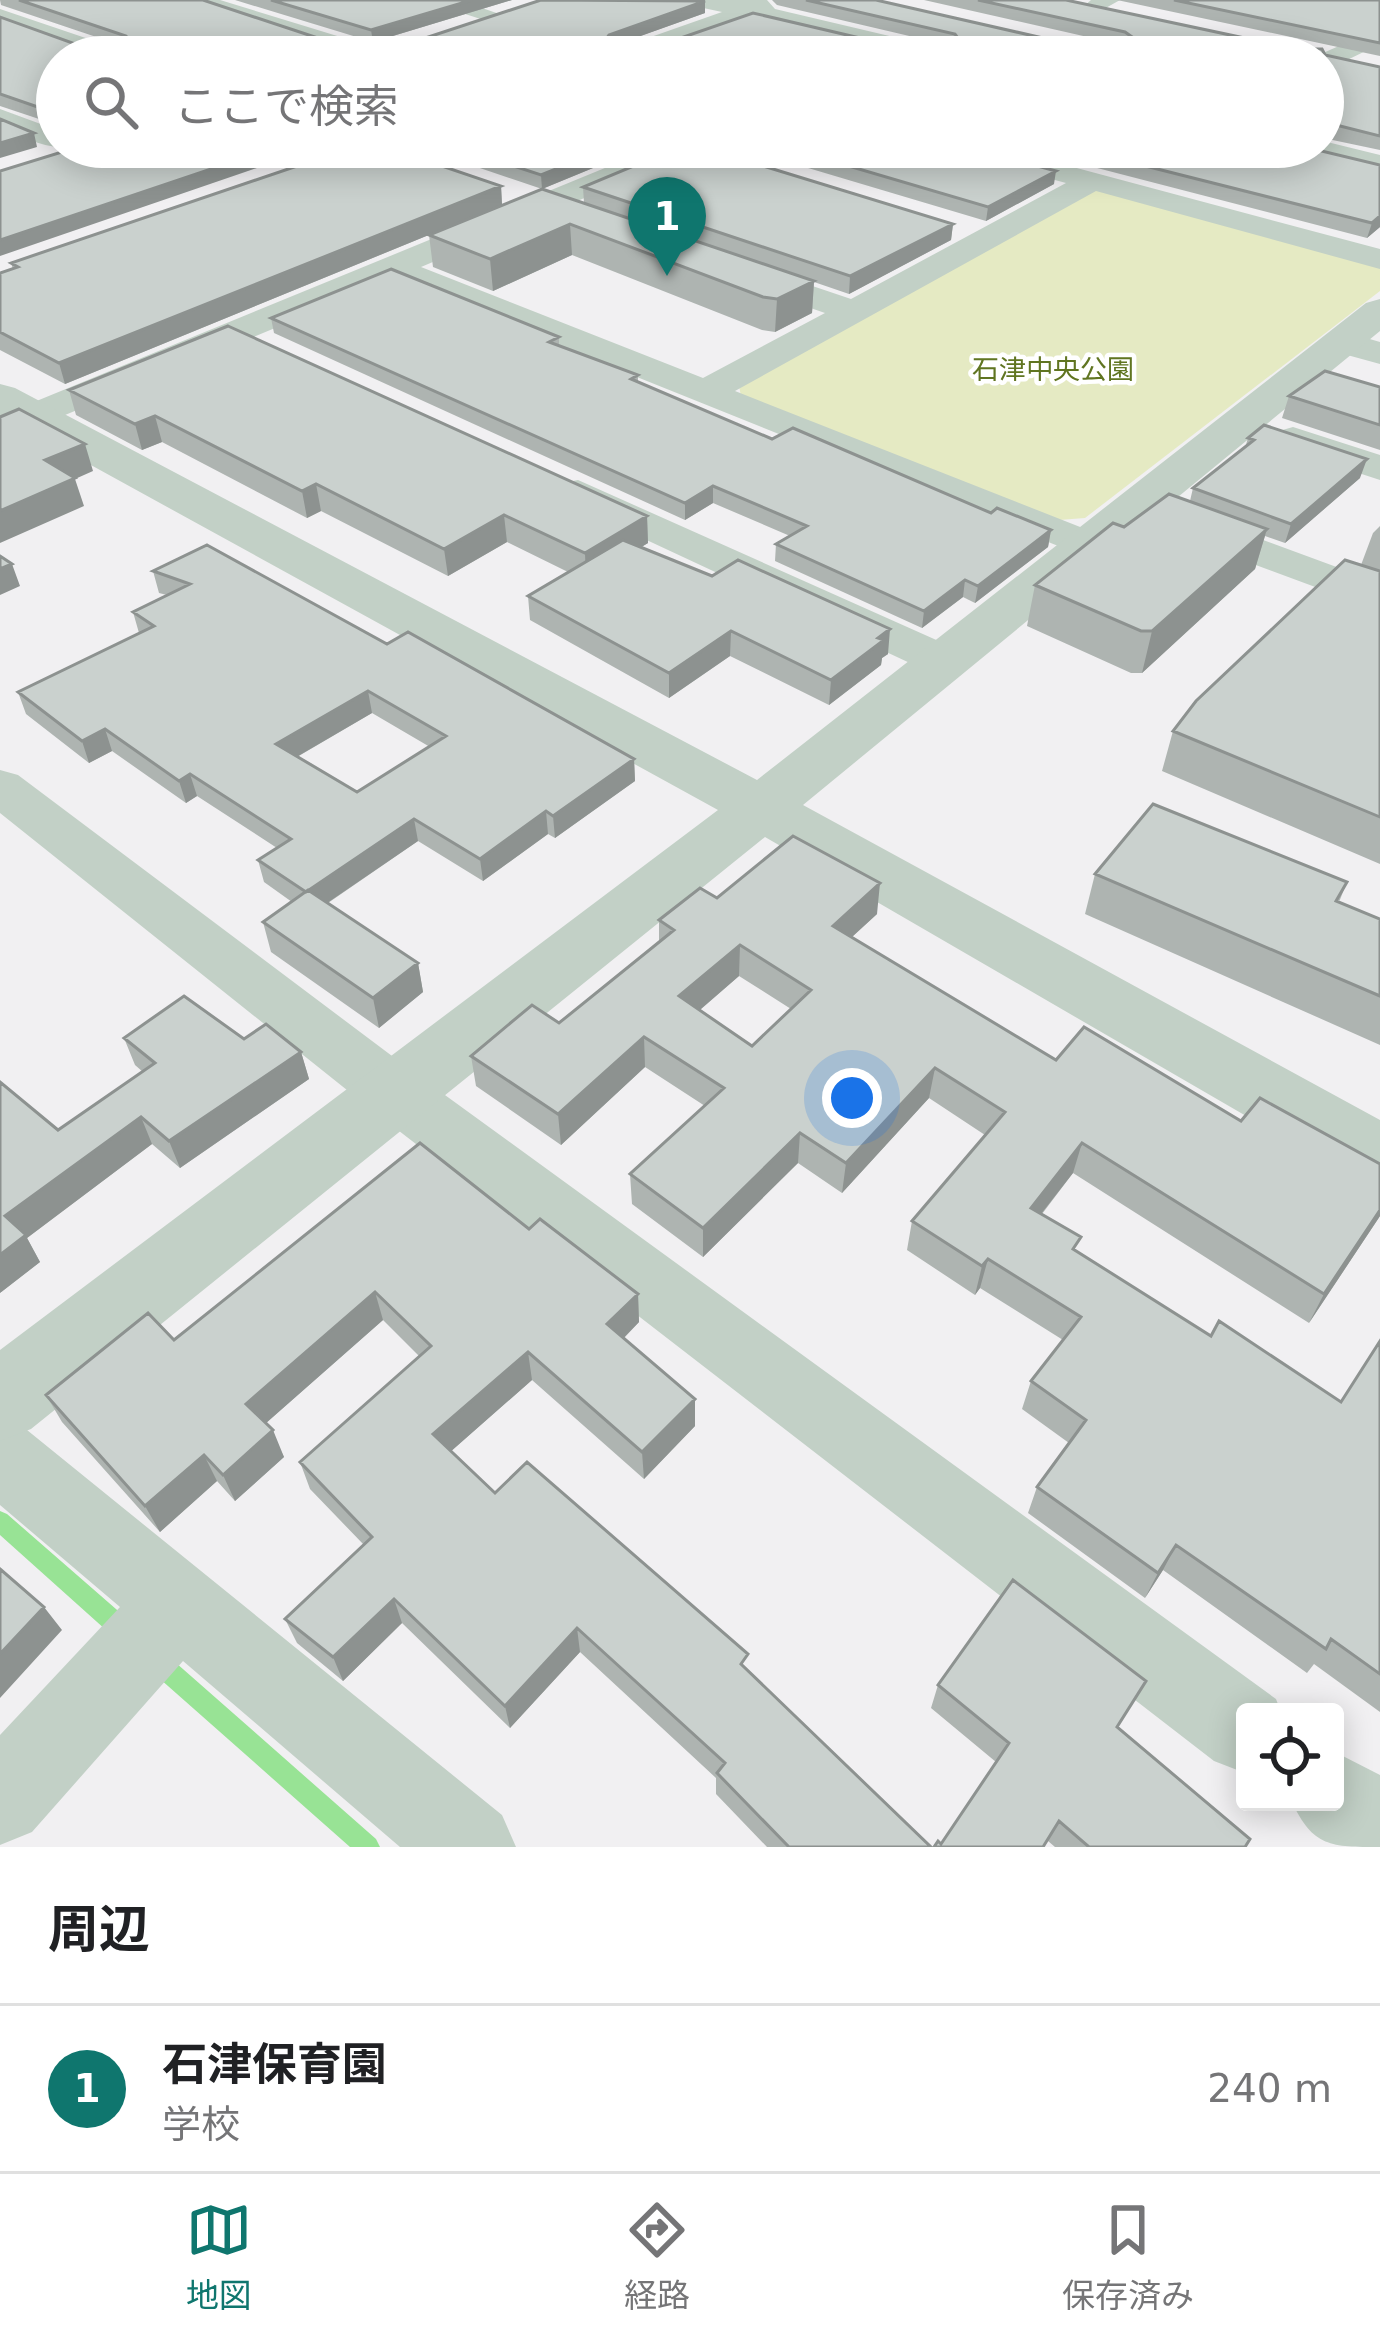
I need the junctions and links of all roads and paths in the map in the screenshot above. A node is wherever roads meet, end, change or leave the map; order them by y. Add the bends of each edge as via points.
1 (196, 0) edge
2 (433, 0) edge
3 (703, 0) edge
4 (1064, 0) edge
5 (1102, 3) edge
6 (761, 4) edge
7 (43, 5) edge
8 (1138, 16) edge
9 (1337, 22) edge
10 (455, 30) edge
11 (1380, 32) edge
12 (58, 36) edge
13 (320, 36) edge
14 (676, 36) edge
15 (861, 36) edge
16 (891, 36) edge
17 (1344, 61) edge
18 (0, 117) edge
19 (36, 142) edge
20 (1344, 146) edge
21 (1380, 154) edge
22 (1344, 156) edge
23 (1380, 165) edge
24 (631, 168) edge
25 (1044, 168) edge
26 (1093, 181) junction
27 (502, 190) edge
28 (544, 204) junction
29 (588, 220) edge
30 (944, 223) edge
31 (990, 237) junction
32 (698, 258) edge
33 (1380, 259) edge
34 (393, 267) junction
35 (853, 311) junction
36 (234, 333) junction
37 (1368, 335) edge
38 (277, 352) edge
39 (707, 391) junction
40 (12, 414) edge
41 (1243, 422) junction
42 (1380, 468) edge
43 (535, 472) edge
44 (1137, 506) junction
45 (1088, 545) junction
46 (1380, 598) edge
47 (944, 661) junction
48 (0, 787) edge
49 (761, 808) junction
50 (394, 1092) junction
51 (1380, 1156) edge
52 (0, 1401) edge
53 (0, 1456) edge
54 (180, 1603) junction
55 (1236, 1723) edge
56 (0, 1800) edge
57 (1344, 1804) edge
58 (1380, 1831) edge
59 (470, 1847) edge

1 - 13 street
2 - 10 street via 506,14
3 - 6 street
4 - 5 street
5 - 8 street
6 - 14 street
6 - 15 street
6 - 16 street
7 - 12 street via 0,16
9 - 11 street
11 - 17 street
18 - 19 street
20 - 21 street
22 - 23 street
24 - 28 street
25 - 26 street
26 - 31 street
26 - 33 street
27 - 28 street
28 - 29 street
28 - 34 street
30 - 31 street
31 - 35 street
32 - 35 street
34 - 36 street
34 - 39 street
35 - 39 street
36 - 38 street
36 - 40 street
37 - 41 street
39 - 45 street
40 - 49 street
41 - 42 street
41 - 44 street
43 - 47 street
44 - 45 street
44 - 46 street
45 - 47 street
47 - 49 street
48 - 50 street
49 - 50 street
49 - 51 street
50 - 52 street
50 - 55 street
53 - 54 street
54 - 56 street
54 - 59 street
57 - 58 street

